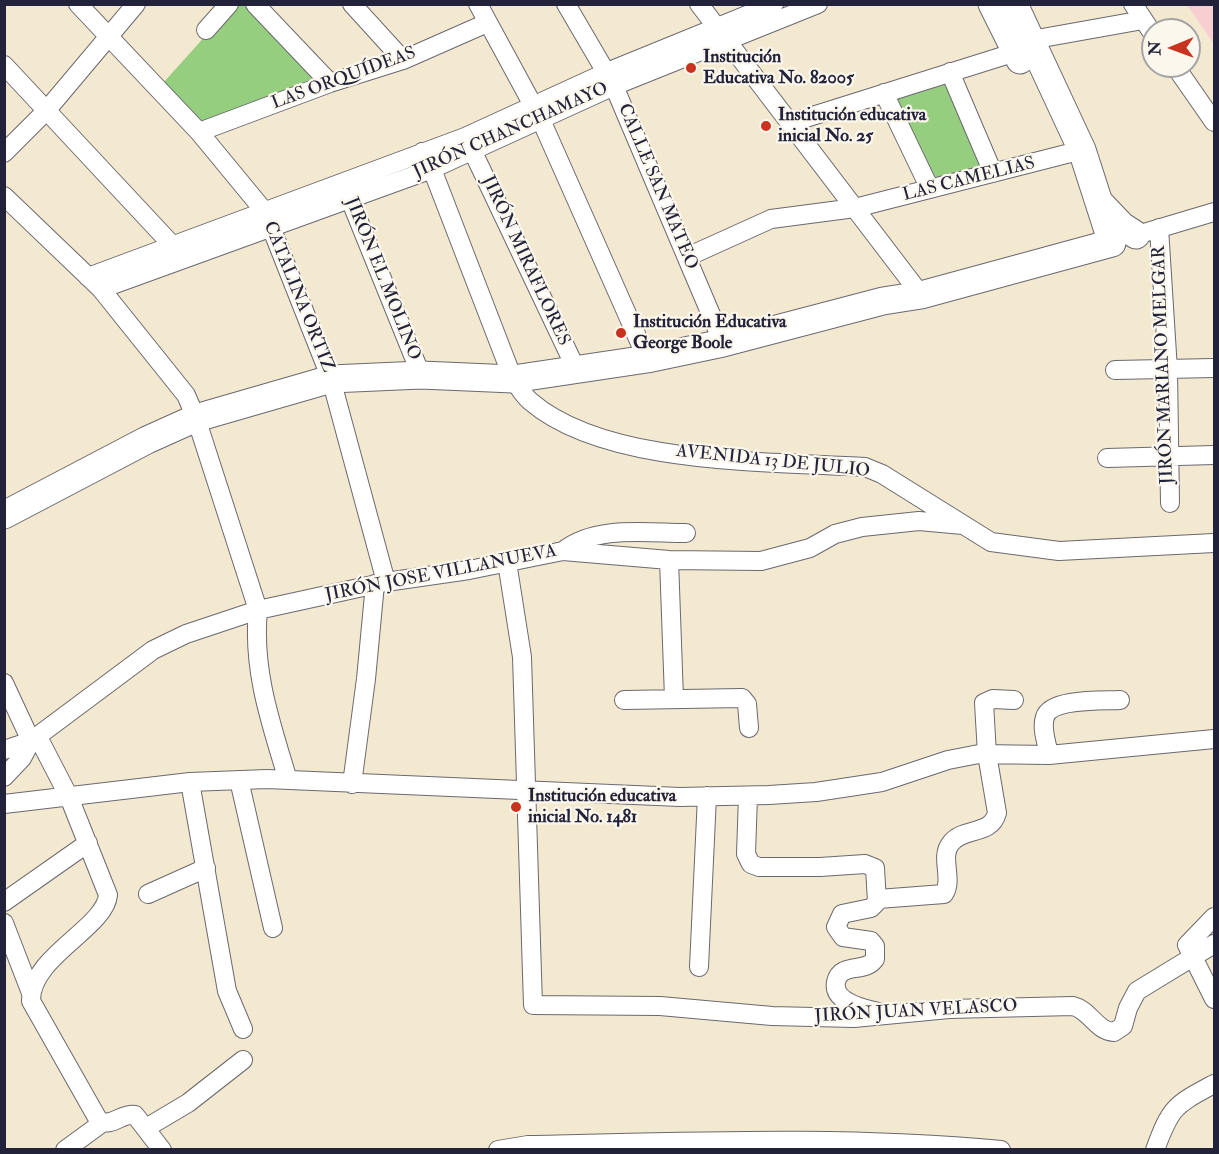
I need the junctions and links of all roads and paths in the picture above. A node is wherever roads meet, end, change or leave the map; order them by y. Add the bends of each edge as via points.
1 (78, 4) edge
2 (136, 4) edge
3 (229, 4) edge
4 (255, 4) edge
5 (352, 4) edge
6 (478, 4) edge
7 (566, 4) edge
8 (699, 4) edge
9 (774, 4) edge
10 (993, 4) edge
11 (1014, 4) edge
12 (1132, 4) edge
13 (818, 5) edge
14 (1142, 18) edge
15 (487, 22) junction
16 (1141, 28) edge
17 (206, 30) dead end
18 (722, 34) junction
19 (110, 38) junction
20 (1024, 46) junction
21 (403, 60) junction
22 (4, 65) edge
23 (950, 72) junction
24 (1184, 78) edge
25 (610, 79) junction
26 (330, 82) junction
27 (884, 93) junction
28 (46, 111) junction
29 (538, 113) junction
30 (1215, 122) edge
31 (790, 123) junction
32 (199, 132) junction
33 (422, 152) junction
34 (473, 152) junction
35 (1074, 152) junction
36 (4, 153) edge
37 (432, 169) junction
38 (993, 173) junction
39 (930, 189) junction
40 (346, 191) junction
41 (4, 196) edge
42 (855, 208) junction
43 (1215, 212) edge
44 (268, 220) junction
45 (1118, 241) junction
46 (174, 247) junction
47 (687, 257) junction
48 (95, 283) junction
49 (921, 295) junction
50 (723, 343) junction
51 (647, 358) junction
52 (1215, 368) edge
53 (577, 370) junction
54 (1114, 370) dead end
55 (1168, 370) junction
56 (420, 375) junction
57 (331, 379) junction
58 (513, 380) junction
59 (196, 417) junction
60 (1215, 455) edge
61 (1170, 456) junction
62 (1107, 458) dead end
63 (1170, 503) dead end
64 (4, 515) edge
65 (963, 525) junction
66 (686, 533) dead end
67 (1215, 543) edge
68 (563, 551) junction
69 (669, 560) junction
70 (507, 562) junction
71 (380, 583) junction
72 (258, 610) junction
73 (4, 683) edge
74 (674, 698) junction
75 (624, 700) dead end
76 (1014, 700) dead end
77 (1120, 700) dead end
78 (749, 728) dead end
79 (35, 739) junction
80 (1215, 739) edge
81 (4, 750) edge
82 (987, 754) junction
83 (1049, 755) junction
84 (4, 777) edge
85 (239, 780) junction
86 (288, 780) junction
87 (190, 782) junction
88 (352, 783) junction
89 (525, 790) junction
90 (707, 796) junction
91 (748, 796) junction
92 (69, 797) junction
93 (4, 804) edge
94 (88, 843) junction
95 (206, 868) junction
96 (148, 894) dead end
97 (878, 899) junction
98 (4, 902) edge
99 (1215, 917) edge
100 (4, 923) edge
101 (273, 928) dead end
102 (1215, 945) edge
103 (1189, 951) junction
104 (699, 967) dead end
105 (31, 993) junction
106 (1215, 999) edge
107 (891, 1014) junction
108 (243, 1029) dead end
109 (243, 1060) dead end
110 (1215, 1084) edge
111 (102, 1123) junction
112 (146, 1128) junction
113 (66, 1149) edge
114 (162, 1149) edge
115 (498, 1149) edge
116 (1001, 1149) edge
117 (1155, 1149) edge

1 - 19 street, CATALINA ORTIZ
2 - 19 street
3 - 17 street
4 - 26 street
5 - 21 street
6 - 15 street
7 - 25 street, CALLE SAN MATEO
8 - 18 street
9 - 18 street, JIRÓN CHANCHAMAYO
10 - 20 highway
11 - 20 highway
12 - 14 street
13 - 18 street, JIRÓN CHANCHAMAYO
15 - 21 street, LAS ORQUÍDEAS
15 - 29 street
16 - 20 street
18 - 25 street, JIRÓN CHANCHAMAYO
18 - 31 street
19 - 28 street
19 - 32 street, CATALINA ORTIZ
20 - 23 street
20 - 35 highway
21 - 26 street, LAS ORQUÍDEAS
22 - 28 street
23 - 27 street
23 - 38 street
24 - 30 street
25 - 29 street, JIRÓN CHANCHAMAYO
25 - 47 street, CALLE SAN MATEO
26 - 32 street, LAS ORQUÍDEAS
27 - 31 street
27 - 39 street
28 - 36 street
28 - 46 street
29 - 33 street, JIRÓN CHANCHAMAYO
29 - 34 street, JIRÓN CHANCHAMAYO
29 - 51 street
31 - 42 street
32 - 44 street, CATALINA ORTIZ
33 - 37 street, AVENIDA 13 DE JULIO
33 - 40 street, JIRÓN CHANCHAMAYO
34 - 37 street, JIRÓN CHANCHAMAYO
34 - 53 street, JIRÓN MIRAFLORES
35 - 38 street, LAS CAMELIAS
35 - 45 highway via 1094,205
37 - 40 street, JIRÓN CHANCHAMAYO
37 - 58 street, AVENIDA 13 DE JULIO
38 - 39 street, LAS CAMELIAS
39 - 42 street, LAS CAMELIAS
40 - 44 street, JIRÓN CHANCHAMAYO
40 - 56 street, JIRÓN EL MOLINO
41 - 48 street
42 - 47 street, LAS CAMELIAS via 771,219
42 - 49 street
43 - 45 street
44 - 46 street, JIRÓN CHANCHAMAYO
44 - 48 street, JIRÓN CHANCHAMAYO
44 - 57 street, CATALINA ORTIZ
45 - 49 highway
45 - 55 street, JIRÓN MARIANO MELGAR
46 - 48 street, JIRÓN CHANCHAMAYO
47 - 50 street, CALLE SAN MATEO
48 - 59 street via 186,395
49 - 50 highway via 883,301
50 - 51 highway
51 - 53 highway
52 - 55 street
53 - 58 highway
54 - 55 street
55 - 61 street, JIRÓN MARIANO MELGAR
56 - 57 highway
56 - 58 highway
57 - 59 highway
57 - 71 street, CATALINA ORTIZ
58 - 65 street, AVENIDA 13 DE JULIO via 529,401 570,426 613,442 704,458 865,467
59 - 64 highway
59 - 72 street
60 - 61 street
61 - 62 street
61 - 63 street, JIRÓN MARIANO MELGAR
65 - 67 street, AVENIDA 13 DE JULIO via 991,542 1059,551
65 - 69 street, JIRÓN JOSE VILLANUEVA via 920,521 862,527 835,534 810,548 760,561
66 - 68 street via 590,536
68 - 69 street, JIRÓN JOSE VILLANUEVA
68 - 70 street, JIRÓN JOSE VILLANUEVA
69 - 74 street
70 - 71 street, JIRÓN JOSE VILLANUEVA
70 - 89 street via 522,657
71 - 72 street, JIRÓN JOSE VILLANUEVA
71 - 88 street
72 - 79 street, JIRÓN JOSE VILLANUEVA via 186,634 153,650
72 - 86 street via 256,644 263,694
73 - 79 street
74 - 75 street
74 - 78 street via 742,698 747,704
76 - 82 street via 987,699 984,704
77 - 83 street via 1063,704 1051,709 1044,723
79 - 81 street
79 - 84 street, JIRÓN JOSE VILLANUEVA
79 - 92 street
80 - 83 street
82 - 83 street
82 - 91 street via 948,760 882,782 816,792
82 - 97 street via 996,817 988,827 951,843 947,850 944,894
85 - 86 street
85 - 87 street
85 - 101 street
86 - 88 street
87 - 92 street
87 - 95 street
88 - 89 street
89 - 90 street
89 - 107 street, JIRÓN JUAN VELASCO via 532,1005 660,1006 854,1018
90 - 91 street
90 - 104 street
91 - 97 street via 746,854 751,864 869,864 876,871
92 - 93 street
92 - 94 street
94 - 98 street
94 - 105 street via 108,887 108,902 42,970
95 - 96 street
95 - 108 street via 227,991
97 - 107 street via 871,908 839,917 836,927 843,938 871,941 876,952 871,964 843,971 835,985 845,1001
99 - 103 street
100 - 105 street
102 - 103 street, JIRÓN JUAN VELASCO
103 - 106 street
103 - 107 street, JIRÓN JUAN VELASCO via 1137,992 1123,1026 1116,1032 1103,1029 1081,1008 1073,1006
105 - 111 street via 34,1008
109 - 112 street
110 - 117 street via 1170,1112
111 - 112 street via 133,1114
111 - 113 street
112 - 114 street
115 - 116 street via 671,1142 883,1141

